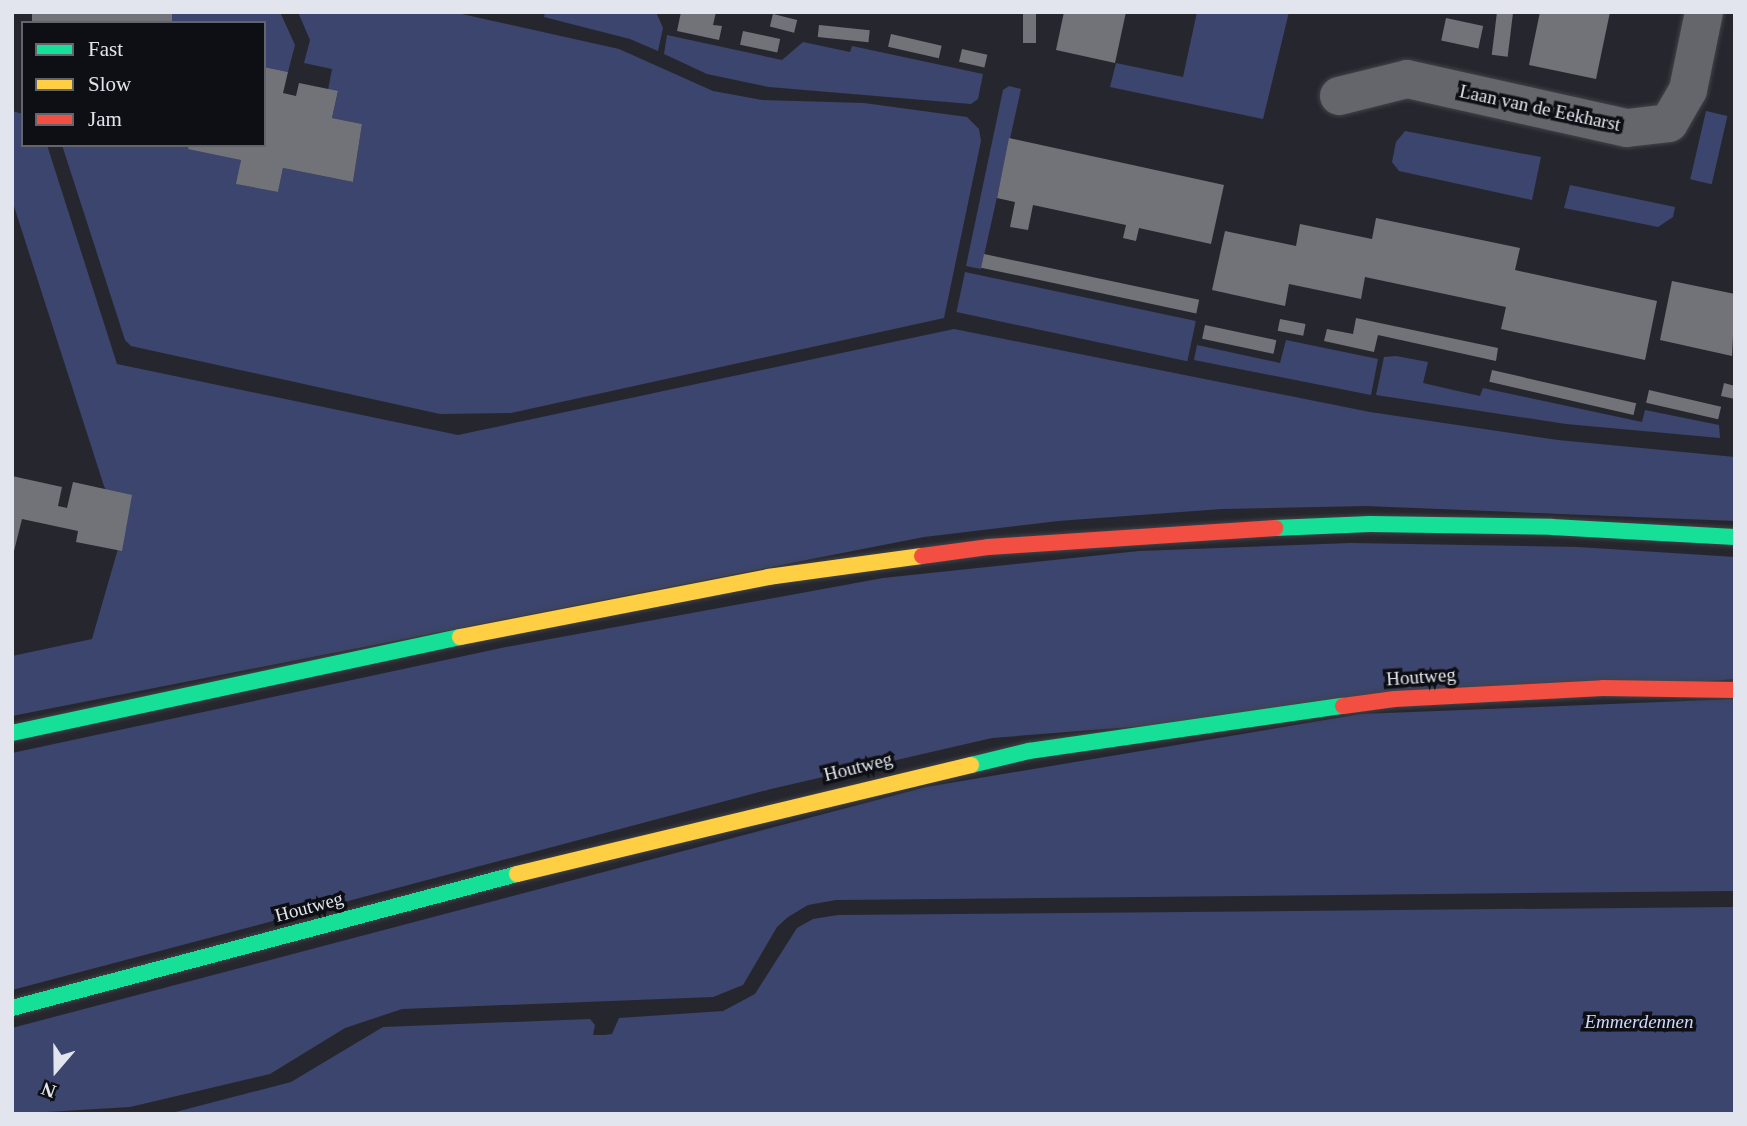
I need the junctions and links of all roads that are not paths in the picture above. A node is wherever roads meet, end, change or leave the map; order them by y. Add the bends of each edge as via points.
1 (1704, 12) edge
2 (1339, 96) dead end
3 (1735, 537) edge
4 (1735, 690) edge
5 (12, 733) edge
6 (12, 1008) edge

1 - 2 street, Laan van de Eekharst via 1688,90 1668,123 1627,128 1407,79
3 - 5 street via 1370,524 1194,531 989,547 768,577 528,622
4 - 6 street, Houtweg via 1604,688 1395,699 1029,751 538,867

